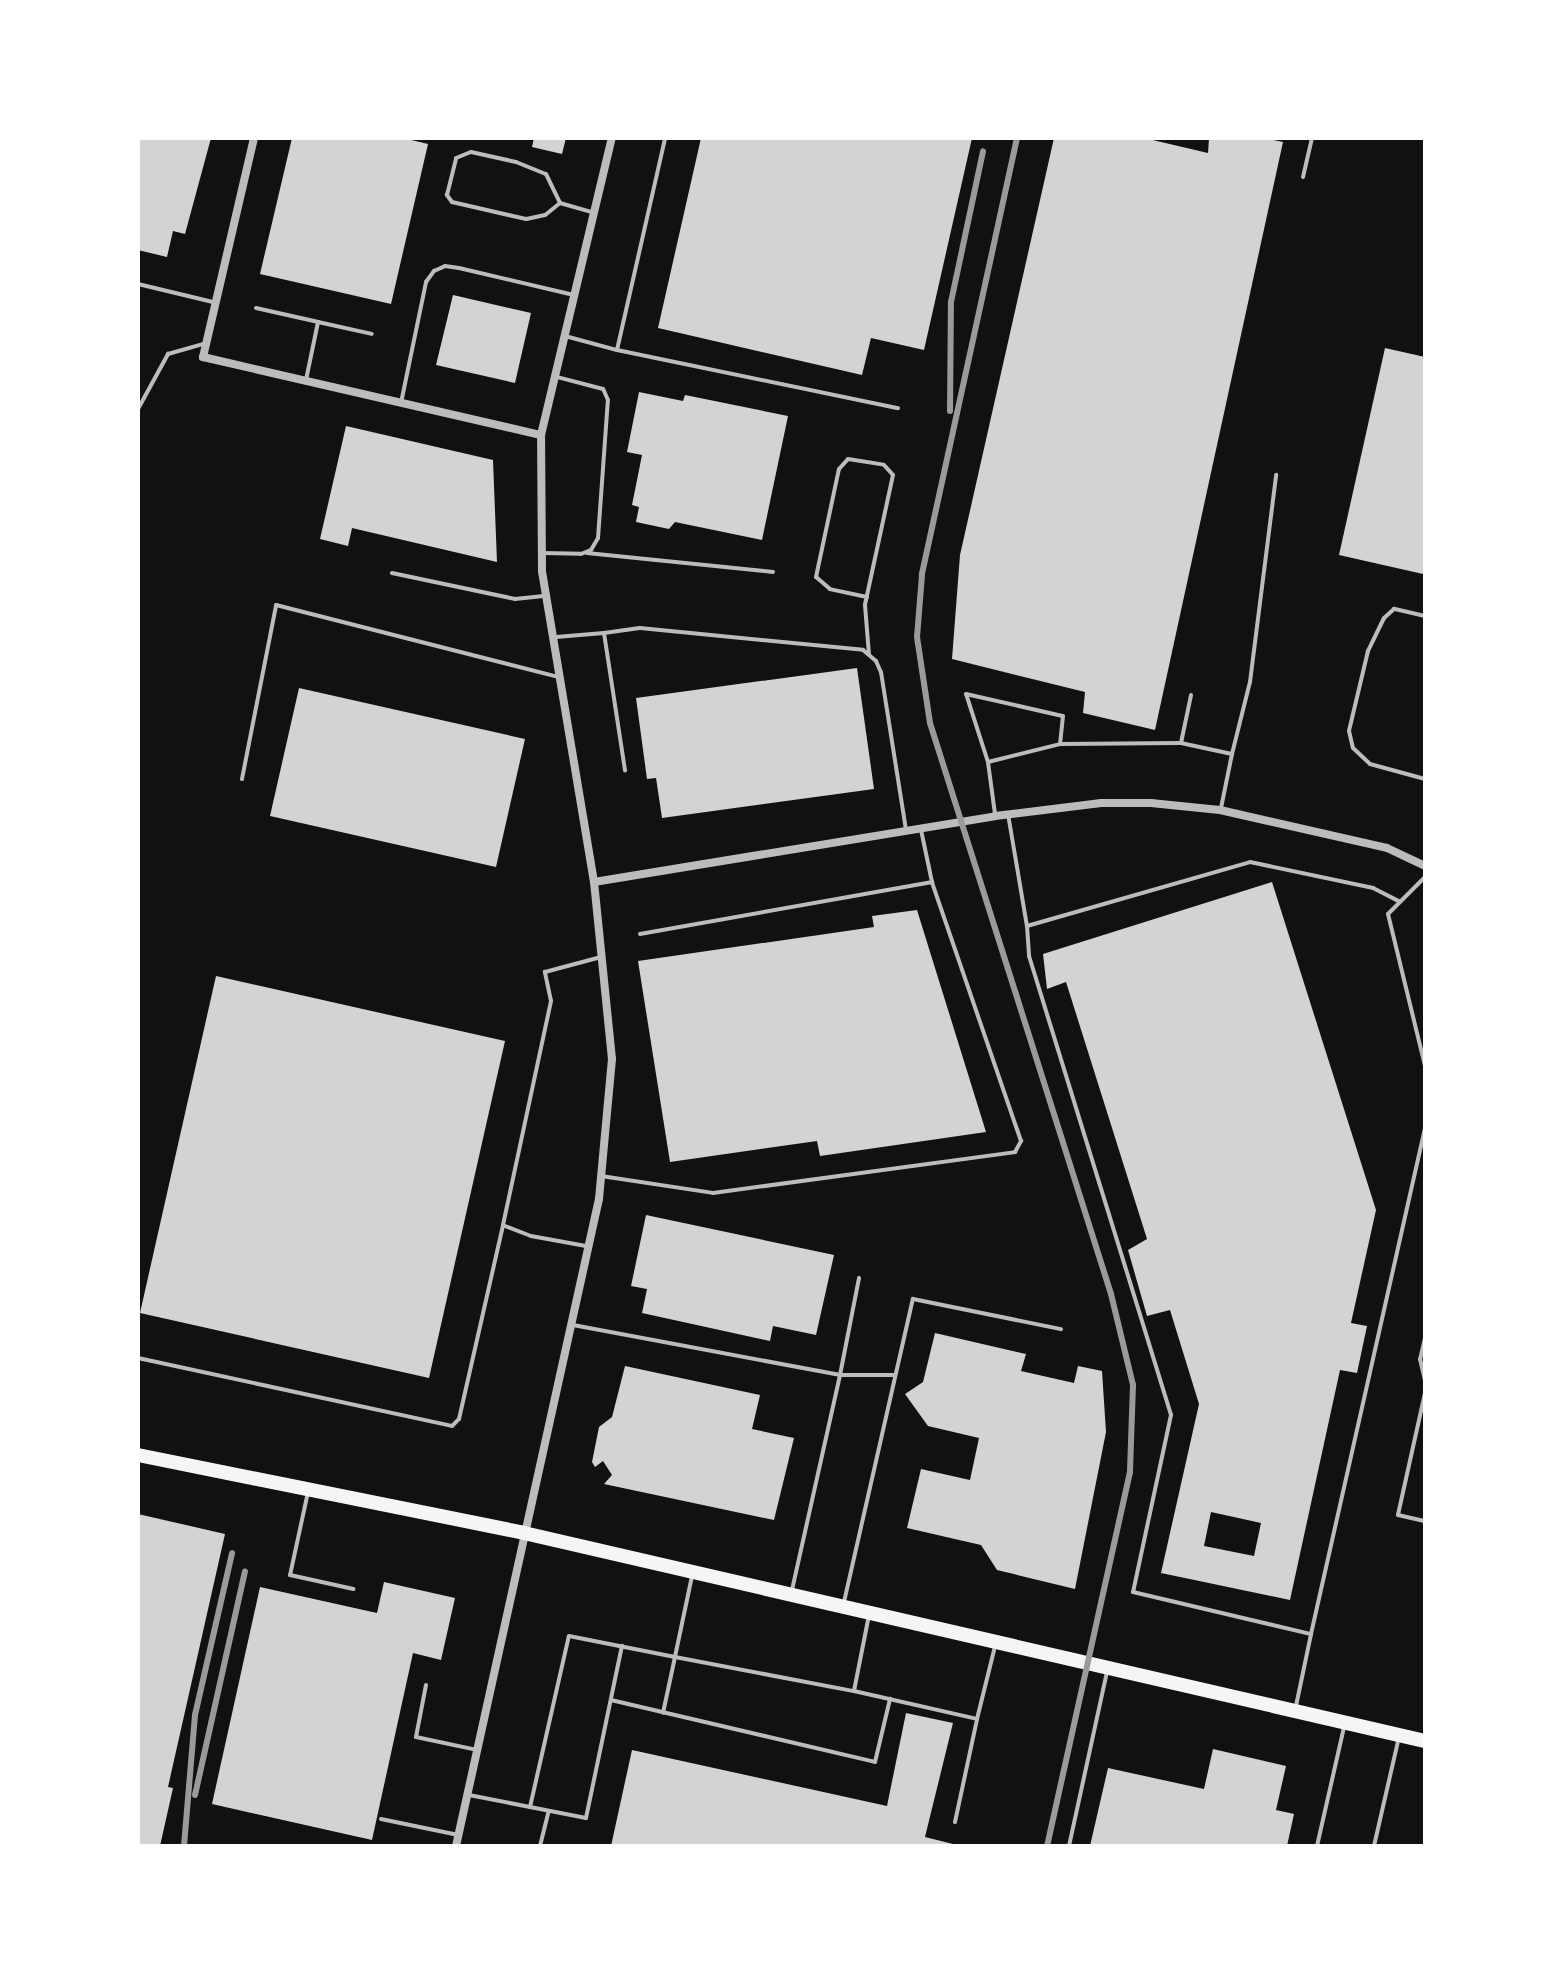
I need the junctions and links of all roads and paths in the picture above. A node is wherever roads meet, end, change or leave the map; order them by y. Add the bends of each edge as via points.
1 (254, 138) edge
2 (612, 138) edge
3 (665, 138) edge
4 (1312, 138) edge
5 (1303, 177) dead end
6 (560, 203) junction
7 (594, 213) junction
8 (138, 284) edge
9 (574, 295) junction
10 (216, 302) junction
11 (256, 308) dead end
12 (318, 322) junction
13 (372, 334) dead end
14 (565, 336) junction
15 (206, 344) junction
16 (617, 350) junction
17 (555, 377) junction
18 (306, 380) junction
19 (401, 403) junction
20 (898, 408) dead end
21 (138, 409) edge
22 (541, 435) junction
23 (1276, 475) dead end
24 (585, 552) junction
25 (542, 553) junction
26 (773, 572) dead end
27 (392, 573) dead end
28 (546, 596) junction
29 (867, 597) junction
30 (1425, 616) edge
31 (604, 633) junction
32 (553, 638) junction
33 (869, 655) junction
34 (560, 677) junction
35 (1191, 695) dead end
36 (1181, 743) junction
37 (1060, 744) junction
38 (1232, 754) junction
39 (988, 762) junction
40 (625, 770) dead end
41 (242, 779) dead end
42 (1425, 779) edge
43 (1220, 810) junction
44 (1008, 814) junction
45 (995, 816) junction
46 (921, 829) junction
47 (906, 830) junction
48 (1425, 866) edge
49 (1425, 877) edge
50 (594, 882) junction
51 (932, 882) junction
52 (1400, 902) junction
53 (1027, 926) junction
54 (640, 934) dead end
55 (602, 957) junction
56 (1425, 1066) edge
57 (1425, 1128) edge
58 (601, 1176) junction
59 (503, 1225) junction
60 (589, 1247) junction
61 (859, 1278) dead end
62 (571, 1325) junction
63 (1061, 1329) dead end
64 (1425, 1338) edge
65 (138, 1358) edge
66 (840, 1375) junction
67 (893, 1375) junction
68 (1425, 1381) edge
69 (1425, 1393) edge
70 (138, 1455) edge
71 (309, 1490) junction
72 (1425, 1521) edge
73 (524, 1533) junction
74 (693, 1573) junction
75 (353, 1589) dead end
76 (790, 1596) junction
77 (843, 1608) junction
78 (869, 1614) junction
79 (1311, 1634) junction
80 (995, 1644) junction
81 (622, 1646) junction
82 (675, 1657) junction
83 (1107, 1670) junction
84 (426, 1685) dead end
85 (854, 1691) junction
86 (890, 1699) junction
87 (611, 1700) junction
88 (1295, 1712) junction
89 (663, 1713) junction
90 (977, 1719) junction
91 (1345, 1723) junction
92 (1400, 1735) junction
93 (1425, 1741) edge
94 (477, 1750) junction
95 (467, 1794) junction
96 (530, 1807) junction
97 (549, 1811) junction
98 (381, 1819) dead end
99 (955, 1822) dead end
100 (458, 1835) junction
101 (456, 1846) edge
102 (540, 1846) edge
103 (1069, 1846) edge
104 (1317, 1846) edge
105 (1374, 1846) edge

1 - 10 street
2 - 7 street
3 - 16 lane
4 - 5 lane
6 - 6 lane via 546,174 471,152 456,158 447,195 452,202 526,219 545,215
6 - 7 lane
7 - 9 street
8 - 10 lane
9 - 14 street
9 - 19 lane via 459,268 434,271 426,282
10 - 15 street
11 - 12 lane
12 - 13 lane
12 - 18 lane
14 - 16 lane
14 - 17 street
15 - 18 street via 203,357
15 - 21 lane via 168,354
16 - 20 lane
17 - 22 street
17 - 24 lane via 603,389 608,400 598,538
18 - 19 street
19 - 22 street
22 - 25 street
23 - 38 lane via 1250,682
24 - 25 lane
24 - 26 lane
25 - 28 street
27 - 28 lane via 515,599
28 - 32 street
29 - 29 lane via 893,475 884,465 848,459 839,469 816,577 830,589
29 - 33 lane
30 - 42 lane via 1394,609 1384,618 1368,651 1349,731 1353,748 1370,764
31 - 32 lane
31 - 33 lane via 656,630 830,644
31 - 40 lane
32 - 34 street
33 - 47 lane via 881,672
34 - 41 lane via 276,605
34 - 50 street
35 - 36 lane
36 - 37 lane
36 - 38 lane
37 - 39 lane
37 - 39 lane via 1063,716 966,694
38 - 43 lane
39 - 45 lane
43 - 44 street via 1101,803
43 - 48 street via 1387,848
44 - 45 street
44 - 53 lane
45 - 46 street
46 - 47 street
46 - 51 lane
47 - 50 street
49 - 52 lane
50 - 55 street
51 - 54 lane
51 - 58 lane via 1021,1141 1015,1152 713,1193
52 - 53 lane via 1373,888 1250,862
52 - 56 lane via 1388,914
53 - 79 lane via 1029,956 1171,1415 1133,1592
55 - 58 street via 612,1059
55 - 59 lane via 545,972 551,1001
57 - 79 lane
58 - 60 street
59 - 60 lane
59 - 65 lane via 459,1419 452,1426
60 - 62 street
61 - 66 lane
62 - 66 lane
62 - 73 street
63 - 67 lane via 913,1299
64 - 68 lane via 1420,1359
66 - 67 lane
66 - 76 lane
67 - 77 lane
69 - 72 lane via 1398,1515
70 - 71 main road
71 - 73 main road
71 - 75 lane via 290,1575
73 - 74 main road
73 - 94 street
74 - 76 main road
74 - 82 lane
76 - 77 main road
77 - 78 main road
78 - 80 main road
78 - 85 lane
79 - 88 lane
80 - 83 main road
80 - 90 lane
81 - 82 lane
81 - 87 lane
81 - 96 lane via 569,1636
82 - 85 lane
82 - 89 lane
83 - 88 main road
83 - 103 lane
84 - 94 lane via 416,1737
85 - 86 lane
86 - 89 lane via 875,1762
86 - 90 lane
87 - 89 lane
87 - 97 lane via 586,1818
88 - 91 main road
90 - 99 lane
91 - 92 main road
91 - 104 lane
92 - 93 main road
92 - 105 lane
94 - 95 street
95 - 96 lane
95 - 100 street
96 - 97 lane
97 - 102 lane
98 - 100 lane
100 - 101 street

